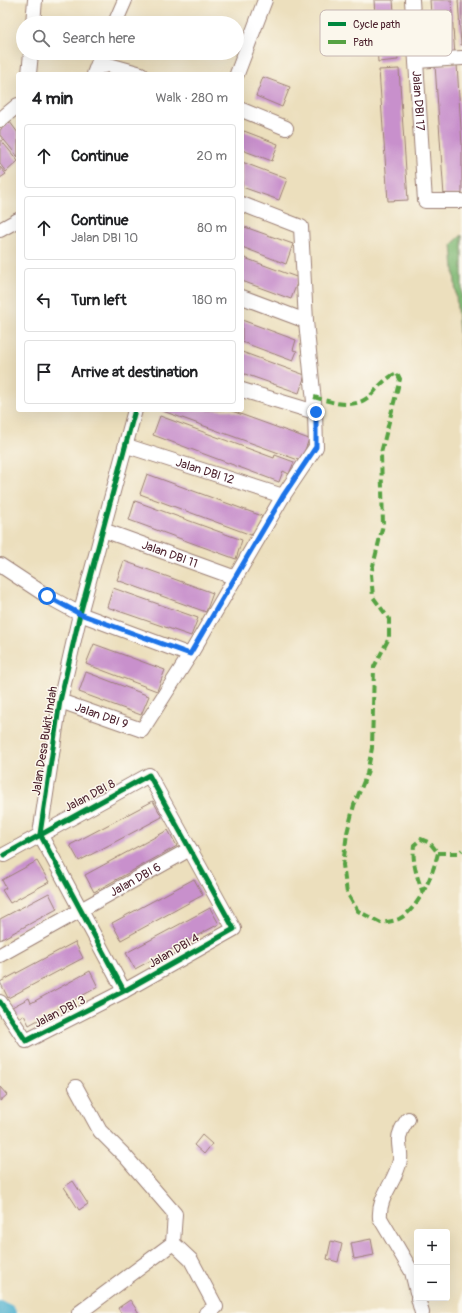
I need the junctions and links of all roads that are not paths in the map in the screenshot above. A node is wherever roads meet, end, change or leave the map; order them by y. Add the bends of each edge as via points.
1 (34, 0) edge
2 (125, 0) edge
3 (265, 0) edge
4 (412, 0) edge
5 (413, 10) edge
6 (33, 16) edge
7 (118, 16) edge
8 (244, 56) edge
9 (416, 56) edge
10 (462, 58) edge
11 (30, 60) edge
12 (99, 60) edge
13 (242, 60) edge
14 (416, 61) junction
15 (95, 70) edge
16 (29, 72) edge
17 (135, 72) edge
18 (238, 72) edge
19 (16, 107) edge
20 (244, 111) edge
21 (0, 120) edge
22 (286, 128) dead end
23 (462, 201) edge
24 (244, 205) edge
25 (16, 221) edge
26 (0, 230) edge
27 (244, 298) edge
28 (306, 321) junction
29 (244, 391) edge
30 (136, 412) edge
31 (316, 412) junction
32 (127, 446) junction
33 (283, 496) junction
34 (103, 530) junction
35 (0, 565) edge
36 (236, 578) junction
37 (80, 614) junction
38 (190, 654) junction
39 (60, 701) junction
40 (40, 834) junction
41 (190, 849) junction
42 (4, 855) dead end
43 (80, 910) junction
44 (0, 955) edge
45 (124, 991) junction
46 (0, 1002) edge
47 (76, 1086) dead end
48 (408, 1119) dead end
49 (173, 1243) junction
50 (414, 1280) edge
51 (419, 1301) edge
52 (78, 1313) edge
53 (206, 1313) edge
54 (422, 1313) edge

1 - 6 street
2 - 7 street
3 - 8 street
4 - 5 street, Jalan DBI 17
9 - 14 street, Jalan DBI 17
10 - 14 street
11 - 16 street
12 - 15 street
13 - 18 street
14 - 23 street, Jalan DBI 17 via 425,201
15 - 17 street via 109,65
19 - 21 street
20 - 22 street
24 - 28 street via 301,227
25 - 26 street
27 - 28 street
28 - 31 street
29 - 31 street
30 - 32 street, Jalan Desa Bukit Indah
31 - 33 street via 316,447
32 - 33 street, Jalan DBI 12
32 - 34 street, Jalan Desa Bukit Indah
33 - 36 street
34 - 36 street, Jalan DBI 11
34 - 37 street, Jalan Desa Bukit Indah
35 - 37 street
36 - 38 street
37 - 38 street
37 - 39 street, Jalan Desa Bukit Indah
38 - 39 street, Jalan DBI 9 via 142,730
39 - 40 street, Jalan Desa Bukit Indah
40 - 41 street, Jalan DBI 8 via 149,775
40 - 42 street, Jalan DBI 8
40 - 43 street
41 - 43 street, Jalan DBI 6
41 - 45 street, Jalan DBI 4 via 234,929
43 - 44 street, Jalan DBI 6
43 - 45 street
45 - 46 street, Jalan DBI 3 via 26,1041
47 - 49 street via 100,1131 176,1214
48 - 50 street via 398,1140 400,1161 394,1179 380,1203 380,1218 412,1272
49 - 52 street
49 - 53 street via 191,1260 216,1307
51 - 54 street

